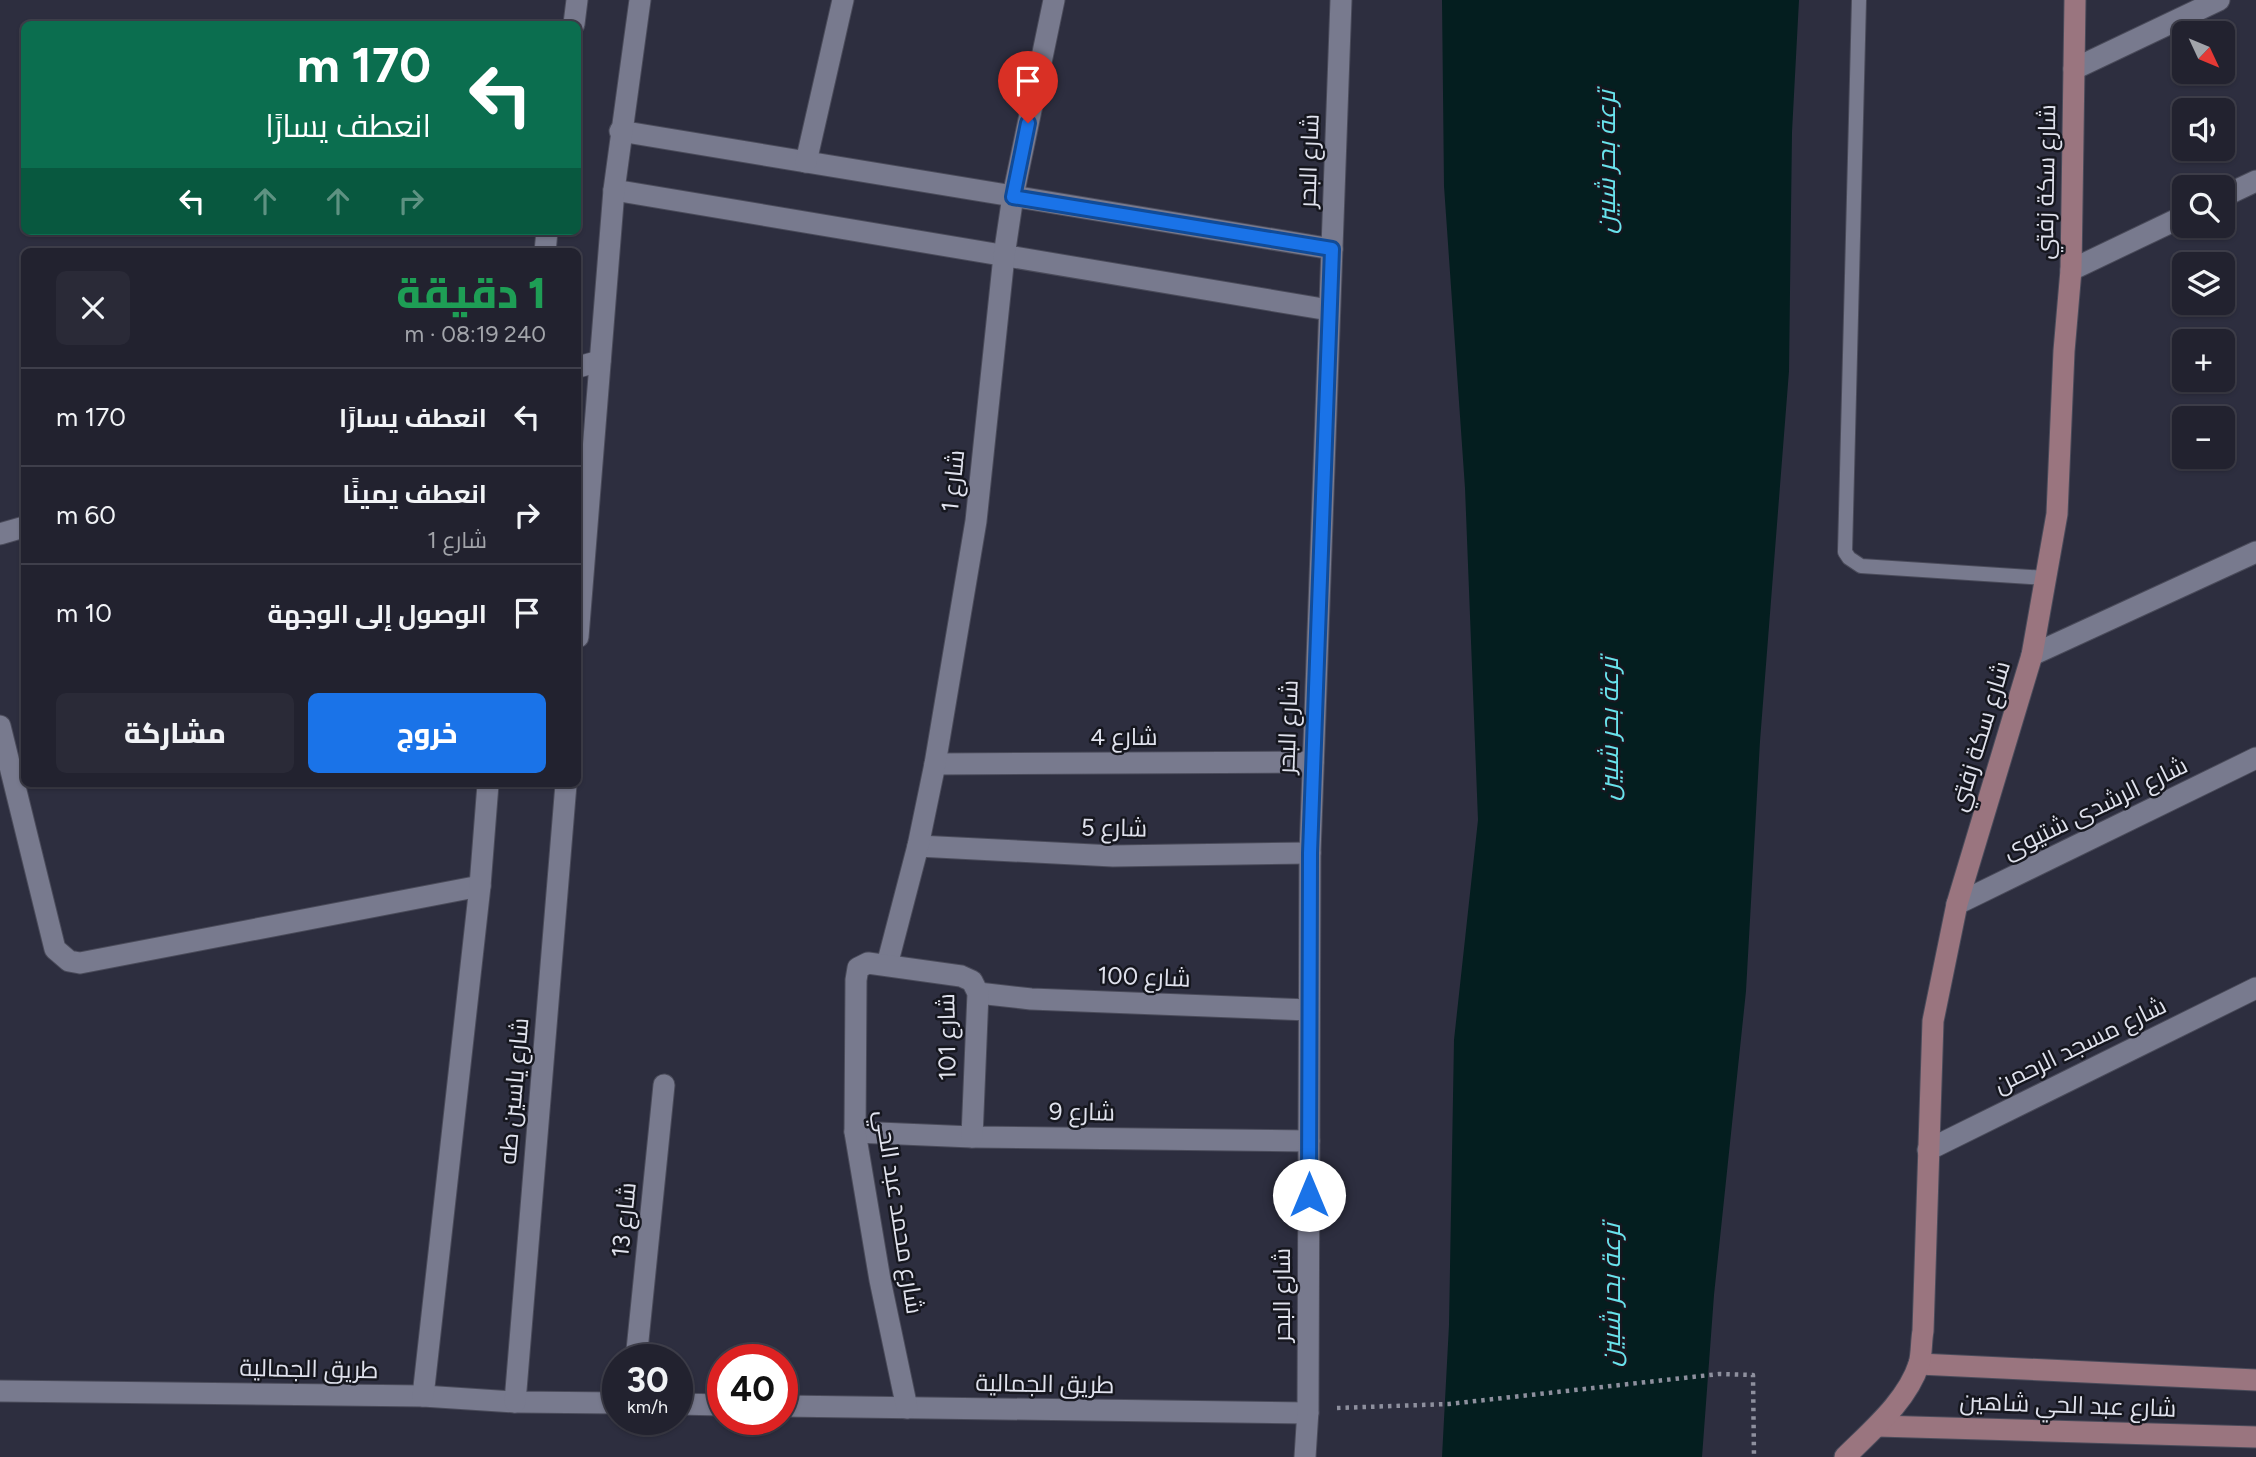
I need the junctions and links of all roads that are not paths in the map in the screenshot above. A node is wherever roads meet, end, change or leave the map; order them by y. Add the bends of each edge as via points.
1 (577, 0) edge
2 (640, 0) edge
3 (843, 0) edge
4 (1054, 0) edge
5 (1341, 0) edge
6 (1859, 0) edge
7 (2075, 0) edge
8 (2219, 0) edge
9 (574, 21) edge
10 (2074, 69) junction
11 (620, 131) junction
12 (806, 163) junction
13 (2256, 181) edge
14 (614, 190) junction
15 (2235, 191) edge
16 (1012, 203) junction
17 (2172, 222) edge
18 (1332, 249) junction
19 (1005, 251) junction
20 (2071, 270) junction
21 (1329, 310) junction
22 (600, 361) junction
23 (581, 366) edge
24 (21, 528) edge
25 (0, 534) edge
26 (2256, 552) edge
27 (2046, 578) junction
28 (581, 599) edge
29 (2032, 655) junction
30 (0, 726) edge
31 (2256, 758) edge
32 (1313, 762) junction
33 (935, 764) junction
34 (488, 787) edge
35 (565, 787) edge
36 (918, 846) junction
37 (1310, 853) junction
38 (480, 886) junction
39 (1957, 904) junction
40 (887, 965) junction
41 (2256, 988) edge
42 (978, 993) junction
43 (1309, 1010) junction
44 (664, 1085) dead end
45 (855, 1132) junction
46 (972, 1138) junction
47 (1309, 1141) junction
48 (1928, 1150) junction
49 (638, 1344) edge
50 (1919, 1363) junction
51 (2256, 1380) edge
52 (0, 1391) edge
53 (423, 1396) junction
54 (515, 1402) junction
55 (602, 1403) edge
56 (798, 1406) edge
57 (907, 1408) junction
58 (1308, 1411) junction
59 (1878, 1426) junction
60 (2256, 1437) edge
61 (1306, 1457) edge
62 (1845, 1457) edge

1 - 9 street
2 - 11 street
3 - 12 street
4 - 16 street, شارع 1
5 - 18 street, شارع البحر
6 - 27 lane via 1845,552 1861,566
7 - 10 main road, شارع سكة زفتي
8 - 10 street
10 - 20 main road, شارع سكة زفتي
11 - 12 street
11 - 14 street
12 - 16 street
13 - 15 street
14 - 19 street
14 - 22 street
16 - 18 street
16 - 19 street, شارع 1
17 - 20 street
18 - 21 street, شارع البحر
19 - 21 street
19 - 33 street, شارع 1 via 976,521
20 - 27 main road, شارع سكة زفتي via 2057,514
21 - 32 street, شارع البحر
22 - 23 street
22 - 28 street
24 - 25 street
26 - 29 street
27 - 29 main road, شارع سكة زفتي
29 - 39 main road, شارع سكة زفتي
30 - 38 street via 55,949 69,961 80,963
31 - 39 street, شارع الرشدى شتيوى
32 - 33 street, شارع 4
32 - 37 street, شارع البحر
33 - 36 street, شارع 1
34 - 38 street
35 - 54 street, شارع ياسين طه
36 - 37 street, شارع 5 via 1113,856
36 - 40 street, شارع 1
37 - 43 street, شارع البحر
38 - 53 street
39 - 48 main road, شارع سكة زفتي via 1933,1021
40 - 42 street, شارع 101 via 961,976 972,981
40 - 45 street, شارع محمد عبد الحي via 867,963 858,968
41 - 48 street, شارع مسجد الرحمن
42 - 43 street, شارع 100
42 - 46 street, شارع 101
43 - 47 street, شارع البحر
44 - 49 street, شارع 13
45 - 46 street, شارع 9
45 - 57 street, شارع محمد عبد الحي
46 - 47 street, شارع 9
47 - 58 street, شارع البحر
48 - 50 main road, شارع سكة زفتي
50 - 51 main road, شارع عبد الحي شاهين
50 - 59 main road, شارع سكة زفتي
52 - 53 street, طريق الجمالية
53 - 54 street, طريق الجمالية
54 - 55 street, طريق الجمالية
56 - 57 street, طريق الجمالية
57 - 58 street, طريق الجمالية
58 - 61 street, شارع البحر
59 - 60 main road, شارع عبد الحي شاهين
59 - 62 main road, شارع سكة زفتي

